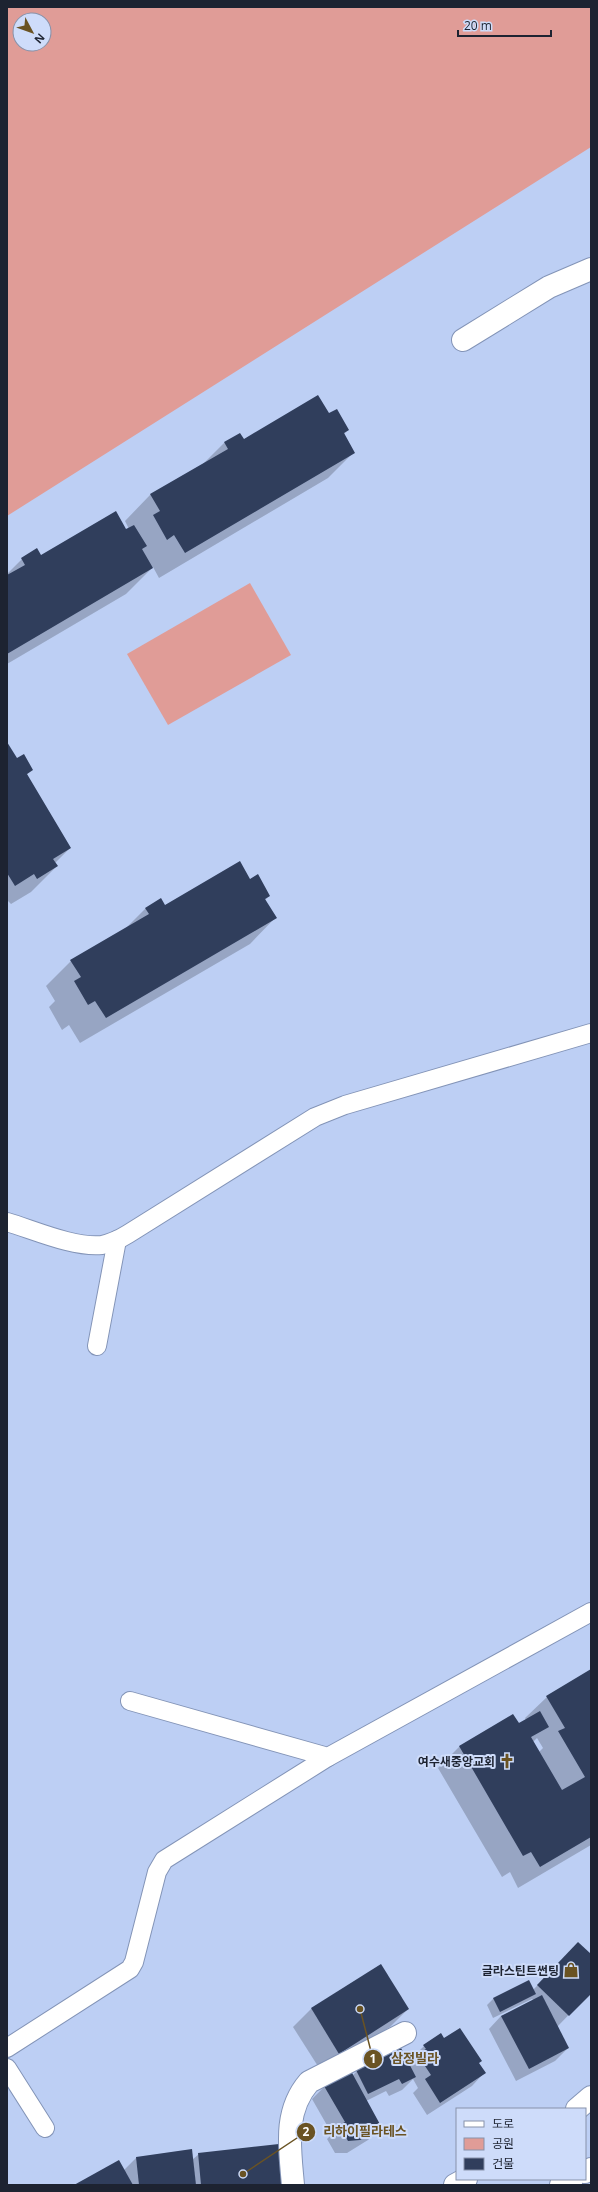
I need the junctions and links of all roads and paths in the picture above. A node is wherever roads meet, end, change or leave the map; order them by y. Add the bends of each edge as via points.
1 (591, 269) edge
2 (463, 340) dead end
3 (591, 1033) edge
4 (7, 1222) edge
5 (117, 1240) junction
6 (97, 1346) dead end
7 (591, 1612) edge
8 (130, 1701) dead end
9 (328, 1757) junction
10 (406, 2033) dead end
11 (7, 2048) edge
12 (7, 2068) edge
13 (591, 2097) edge
14 (578, 2108) edge
15 (45, 2128) dead end
16 (464, 2180) edge
17 (570, 2180) edge
18 (293, 2185) edge
19 (454, 2185) edge
20 (561, 2185) edge

1 - 2 street via 549,287
3 - 5 lane via 345,1105 315,1117
4 - 5 lane via 75,1243 104,1244
5 - 6 lane
7 - 9 lane
8 - 9 lane
9 - 11 lane via 164,1860 156,1872 134,1962 130,1969
10 - 18 street via 309,2082 302,2091 289,2123
12 - 15 lane
13 - 14 street
16 - 19 street
17 - 20 street

